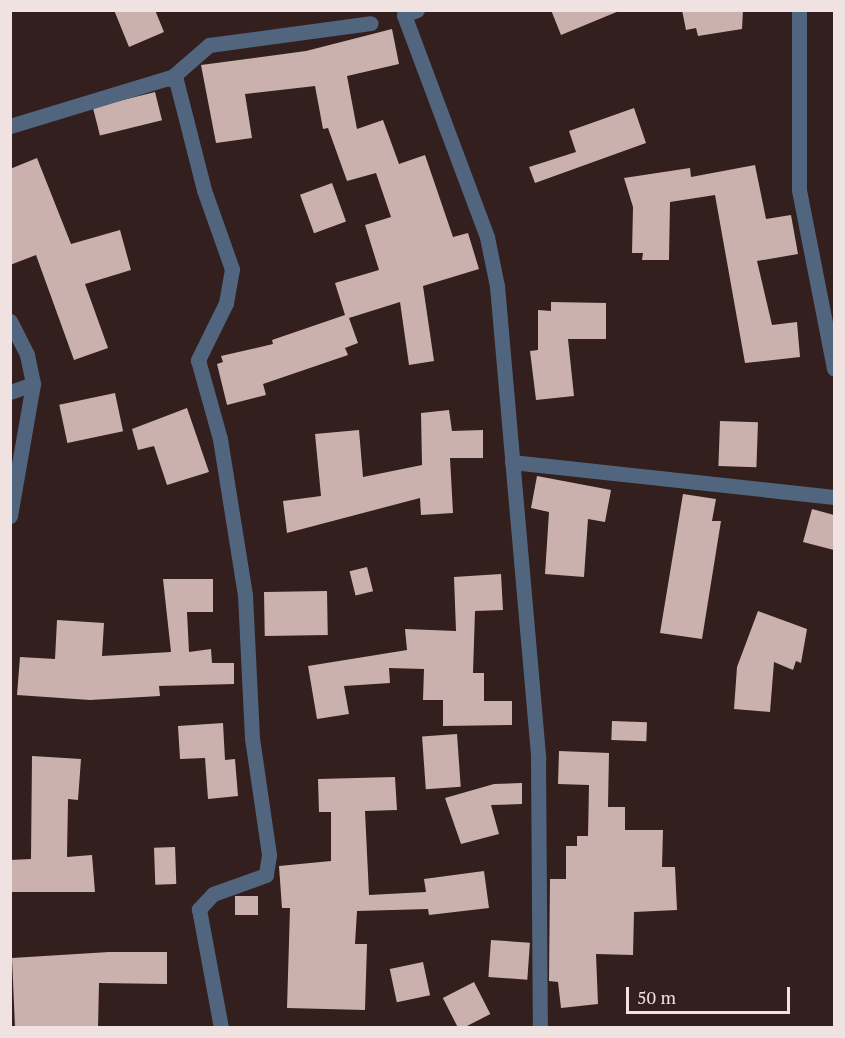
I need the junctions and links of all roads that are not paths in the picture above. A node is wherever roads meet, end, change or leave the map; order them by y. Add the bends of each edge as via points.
1 (417, 10) edge
2 (799, 10) edge
3 (371, 23) dead end
4 (170, 79) junction
5 (10, 126) edge
6 (10, 321) edge
7 (834, 369) edge
8 (33, 384) junction
9 (10, 392) edge
10 (512, 462) junction
11 (834, 497) edge
12 (10, 516) edge
13 (220, 1028) edge
14 (540, 1028) edge

1 - 10 street via 404,15 487,237
2 - 7 street via 800,190
3 - 4 street via 209,45
4 - 5 street
4 - 13 street via 175,76 204,190 232,268 226,303 198,360 220,439 245,596 252,738 269,855 266,875 213,894 199,909
6 - 8 street via 27,355
8 - 9 street
8 - 12 street
10 - 11 street
10 - 14 street via 538,759

